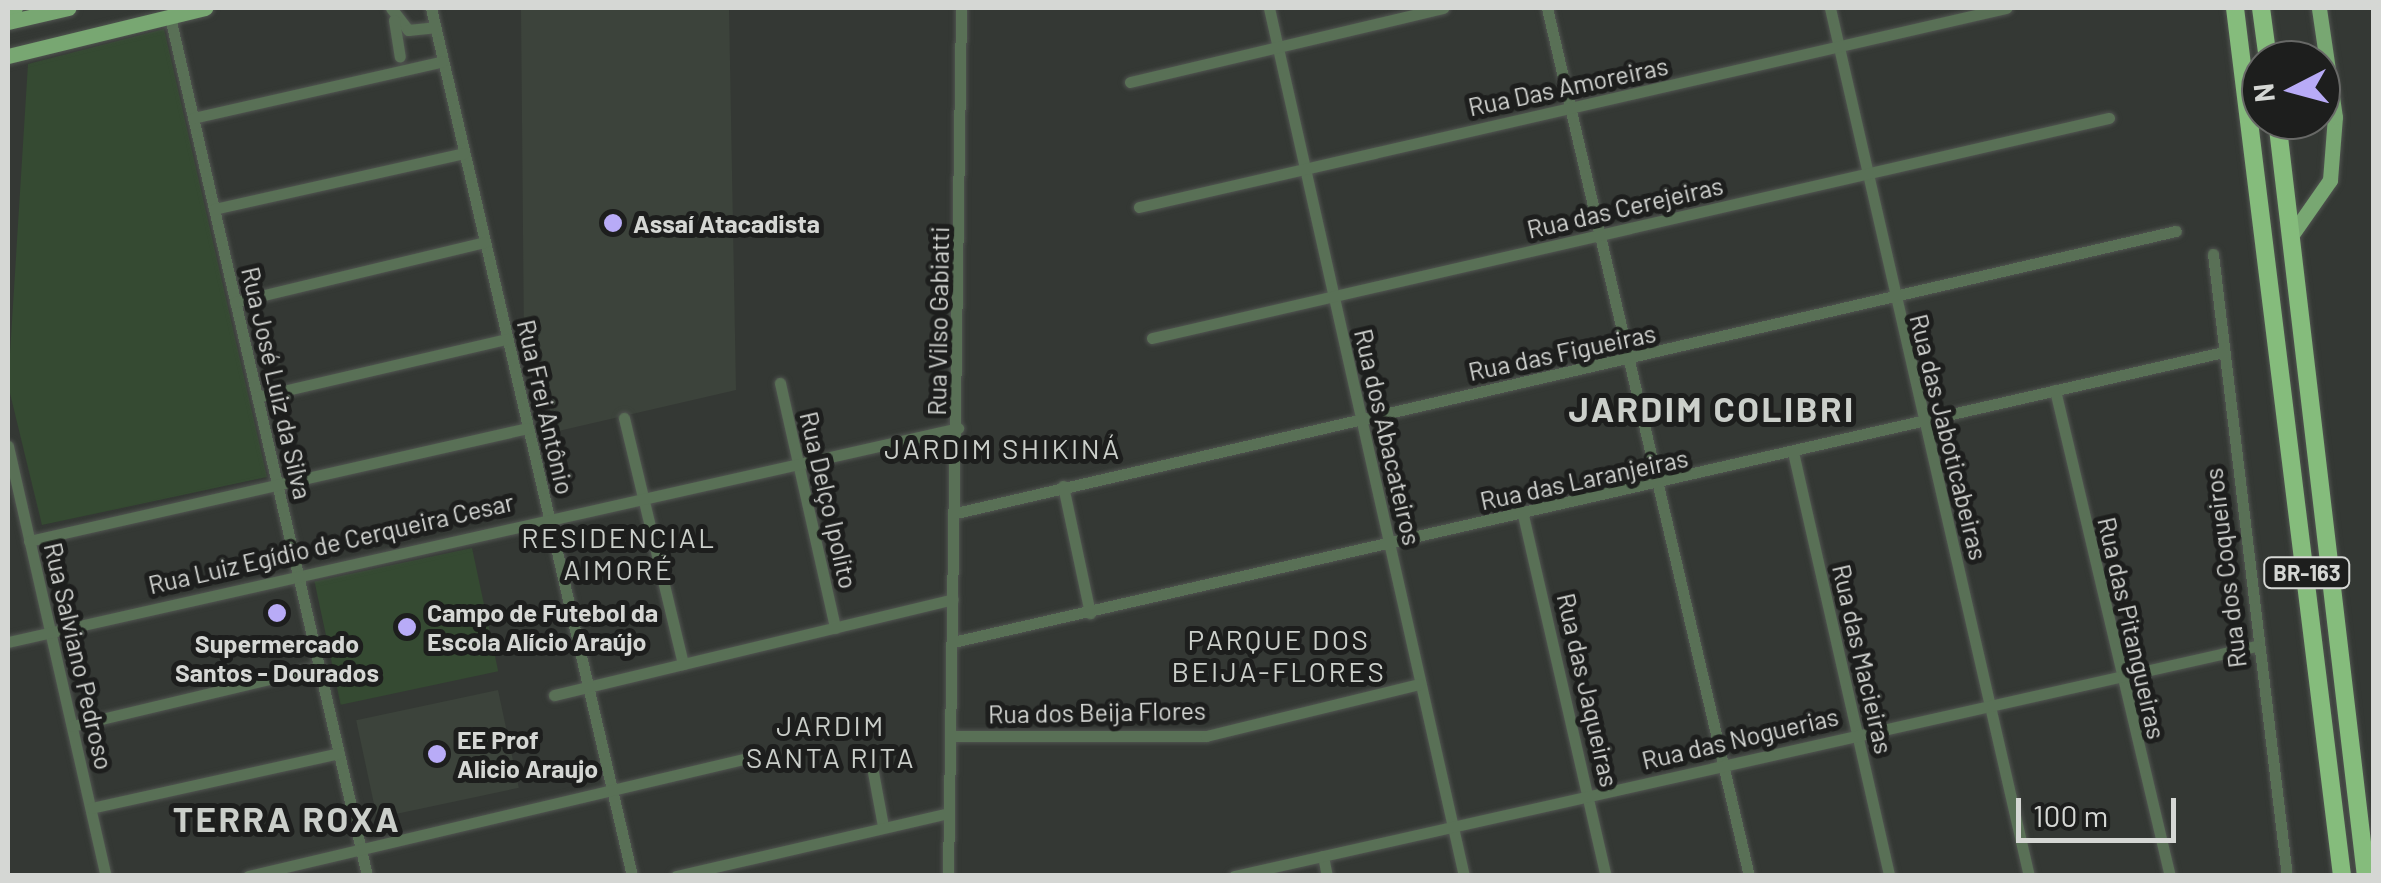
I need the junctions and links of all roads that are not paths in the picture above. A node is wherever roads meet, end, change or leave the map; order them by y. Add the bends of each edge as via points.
1 (68, 8) edge
2 (205, 8) edge
3 (431, 8) edge
4 (961, 8) edge
5 (1269, 8) edge
6 (1442, 8) edge
7 (1547, 8) edge
8 (1830, 8) edge
9 (2006, 8) edge
10 (2235, 8) edge
11 (2261, 8) edge
12 (2319, 8) edge
13 (8, 10) edge
14 (392, 14) edge
15 (16, 16) edge
16 (170, 16) junction
17 (435, 27) junction
18 (8, 34) edge
19 (2265, 40) edge
20 (1278, 47) junction
21 (1840, 50) junction
22 (8, 56) edge
23 (400, 57) dead end
24 (443, 61) junction
25 (1130, 82) dead end
26 (1572, 107) junction
27 (193, 118) junction
28 (2109, 118) dead end
29 (2280, 140) edge
30 (464, 152) junction
31 (1305, 168) junction
32 (1868, 176) junction
33 (1139, 208) dead end
34 (214, 209) junction
35 (2176, 231) dead end
36 (1601, 233) junction
37 (2293, 234) junction
38 (485, 242) junction
39 (2213, 254) dead end
40 (1892, 296) junction
41 (1334, 298) junction
42 (236, 302) junction
43 (1152, 338) dead end
44 (508, 339) junction
45 (2223, 352) junction
46 (1629, 362) junction
47 (780, 383) dead end
48 (2056, 390) junction
49 (257, 397) junction
50 (624, 418) dead end
51 (1360, 418) junction
52 (1924, 420) junction
53 (528, 428) junction
54 (958, 428) junction
55 (8, 446) edge
56 (1793, 452) junction
57 (796, 458) junction
58 (278, 485) junction
59 (1063, 486) junction
60 (1660, 487) junction
61 (642, 494) junction
62 (956, 514) junction
63 (1523, 515) junction
64 (548, 516) junction
65 (29, 541) junction
66 (1389, 544) junction
67 (298, 573) junction
68 (953, 599) junction
69 (1090, 613) junction
70 (835, 628) junction
71 (50, 630) junction
72 (8, 642) edge
73 (953, 642) junction
74 (2256, 646) junction
75 (683, 664) junction
76 (319, 667) junction
77 (2118, 676) junction
78 (1420, 684) junction
79 (588, 688) junction
80 (554, 695) dead end
81 (1989, 705) junction
82 (72, 726) junction
83 (1858, 735) junction
84 (950, 736) junction
85 (339, 753) junction
86 (756, 756) dead end
87 (1723, 767) junction
88 (873, 772) dead end
89 (612, 790) junction
90 (1589, 796) junction
91 (91, 808) junction
92 (949, 812) junction
93 (883, 826) junction
94 (1452, 826) junction
95 (361, 849) junction
96 (1322, 856) junction
97 (106, 876) edge
98 (248, 876) edge
99 (367, 876) edge
100 (632, 876) edge
101 (676, 876) edge
102 (948, 876) edge
103 (1234, 876) edge
104 (1327, 876) edge
105 (1464, 876) edge
106 (1606, 876) edge
107 (1749, 876) edge
108 (1888, 876) edge
109 (2029, 876) edge
110 (2170, 876) edge
111 (2287, 876) edge
112 (2342, 876) edge
113 (2366, 876) edge

1 - 15 main road
2 - 16 main road
3 - 17 street, Rua Frei Antônio
4 - 54 street, Rua Vilso Gabiatti
5 - 20 street, Rua dos Abacateiros
6 - 20 street
7 - 26 street
8 - 21 street, Rua das Jaboticabeiras
9 - 21 street, Rua Das Amoreiras
10 - 112 highway, BR-163
11 - 19 highway
12 - 37 main road via 2335,117 2330,180
13 - 15 main road
14 - 17 street via 408,30
14 - 23 street
15 - 18 main road
16 - 22 main road
16 - 27 street, Rua José Luiz da Silva
17 - 24 street, Rua Frei Antônio
20 - 25 street
20 - 31 street, Rua dos Abacateiros
21 - 26 street, Rua Das Amoreiras
21 - 32 street, Rua das Jaboticabeiras
24 - 27 street
24 - 30 street, Rua Frei Antônio
26 - 31 street, Rua Das Amoreiras
26 - 36 street
27 - 34 street, Rua José Luiz da Silva
28 - 32 street, Rua das Cerejeiras
29 - 37 highway, BR-163
30 - 34 street
30 - 38 street, Rua Frei Antônio
31 - 33 street, Rua Das Amoreiras
31 - 41 street, Rua dos Abacateiros
32 - 36 street, Rua das Cerejeiras
32 - 40 street, Rua das Jaboticabeiras
34 - 42 street, Rua José Luiz da Silva
35 - 40 street, Rua das Figueiras
36 - 41 street, Rua das Cerejeiras
36 - 46 street
37 - 113 highway, BR-163
38 - 42 street
38 - 44 street, Rua Frei Antônio
39 - 45 street, Rua dos Coqueiros
40 - 46 street, Rua das Figueiras
40 - 52 street, Rua das Jaboticabeiras
41 - 43 street, Rua das Cerejeiras
41 - 51 street, Rua dos Abacateiros
42 - 49 street, Rua José Luiz da Silva
44 - 49 street
44 - 53 street, Rua Frei Antônio
45 - 48 street, Rua das Laranjeiras
45 - 74 street, Rua dos Coqueiros
46 - 51 street, Rua das Figueiras
46 - 60 street
47 - 57 street, Rua Delço Ipolito
48 - 52 street, Rua das Laranjeiras
48 - 77 street, Rua das Pitangueiras
49 - 58 street, Rua José Luiz da Silva
50 - 61 street
51 - 59 street, Rua das Figueiras
51 - 66 street, Rua dos Abacateiros
52 - 56 street, Rua das Laranjeiras
52 - 81 street, Rua das Jaboticabeiras
53 - 58 street
53 - 64 street, Rua Frei Antônio
54 - 57 street, Rua Luiz Egídio de Cerqueira Cesar
54 - 62 street, Rua Vilso Gabiatti
55 - 65 street, Rua Salviano Pedroso
56 - 60 street, Rua das Laranjeiras
56 - 83 street, Rua das Macieiras
57 - 61 street, Rua Luiz Egídio de Cerqueira Cesar
57 - 70 street, Rua Delço Ipolito
58 - 65 street
58 - 67 street, Rua José Luiz da Silva
59 - 62 street, Rua das Figueiras
59 - 69 street
60 - 63 street, Rua das Laranjeiras
60 - 87 street
61 - 64 street, Rua Luiz Egídio de Cerqueira Cesar
61 - 75 street
62 - 68 street, Rua Vilso Gabiatti
63 - 66 street, Rua das Laranjeiras
63 - 90 street, Rua das Jaqueiras
64 - 67 street, Rua Luiz Egídio de Cerqueira Cesar
64 - 79 street, Rua Frei Antônio
65 - 71 street, Rua Salviano Pedroso
66 - 69 street, Rua das Laranjeiras
66 - 78 street, Rua dos Abacateiros
67 - 71 street, Rua Luiz Egídio de Cerqueira Cesar
67 - 76 street, Rua José Luiz da Silva
68 - 70 street
68 - 73 street, Rua Vilso Gabiatti
69 - 73 street, Rua das Laranjeiras
70 - 75 street
71 - 72 street, Rua Luiz Egídio de Cerqueira Cesar
71 - 82 street, Rua Salviano Pedroso
73 - 84 street, Rua Vilso Gabiatti
74 - 77 street, Rua das Noguerias
74 - 111 street, Rua dos Coqueiros
75 - 79 street
76 - 82 street
76 - 85 street, Rua José Luiz da Silva
77 - 81 street, Rua das Noguerias
77 - 110 street, Rua das Pitangueiras
78 - 84 street, Rua dos Beija Flores via 1206,736
78 - 94 street, Rua dos Abacateiros
79 - 80 street
79 - 89 street, Rua Frei Antônio
81 - 83 street, Rua das Noguerias
81 - 109 street, Rua das Jaboticabeiras
82 - 91 street, Rua Salviano Pedroso
83 - 87 street, Rua das Noguerias
83 - 108 street, Rua das Macieiras
84 - 92 street, Rua Vilso Gabiatti
85 - 91 street
85 - 95 street, Rua José Luiz da Silva
86 - 89 street
87 - 90 street, Rua das Noguerias
87 - 107 street
88 - 93 street
89 - 95 street
89 - 100 street, Rua Frei Antônio
90 - 94 street, Rua das Noguerias
90 - 106 street, Rua das Jaqueiras
91 - 97 street, Rua Salviano Pedroso
92 - 93 street
92 - 102 street, Rua Vilso Gabiatti
93 - 101 street
94 - 96 street, Rua das Noguerias
94 - 105 street, Rua dos Abacateiros
95 - 98 street
95 - 99 street, Rua José Luiz da Silva
96 - 103 street, Rua das Noguerias
96 - 104 street

